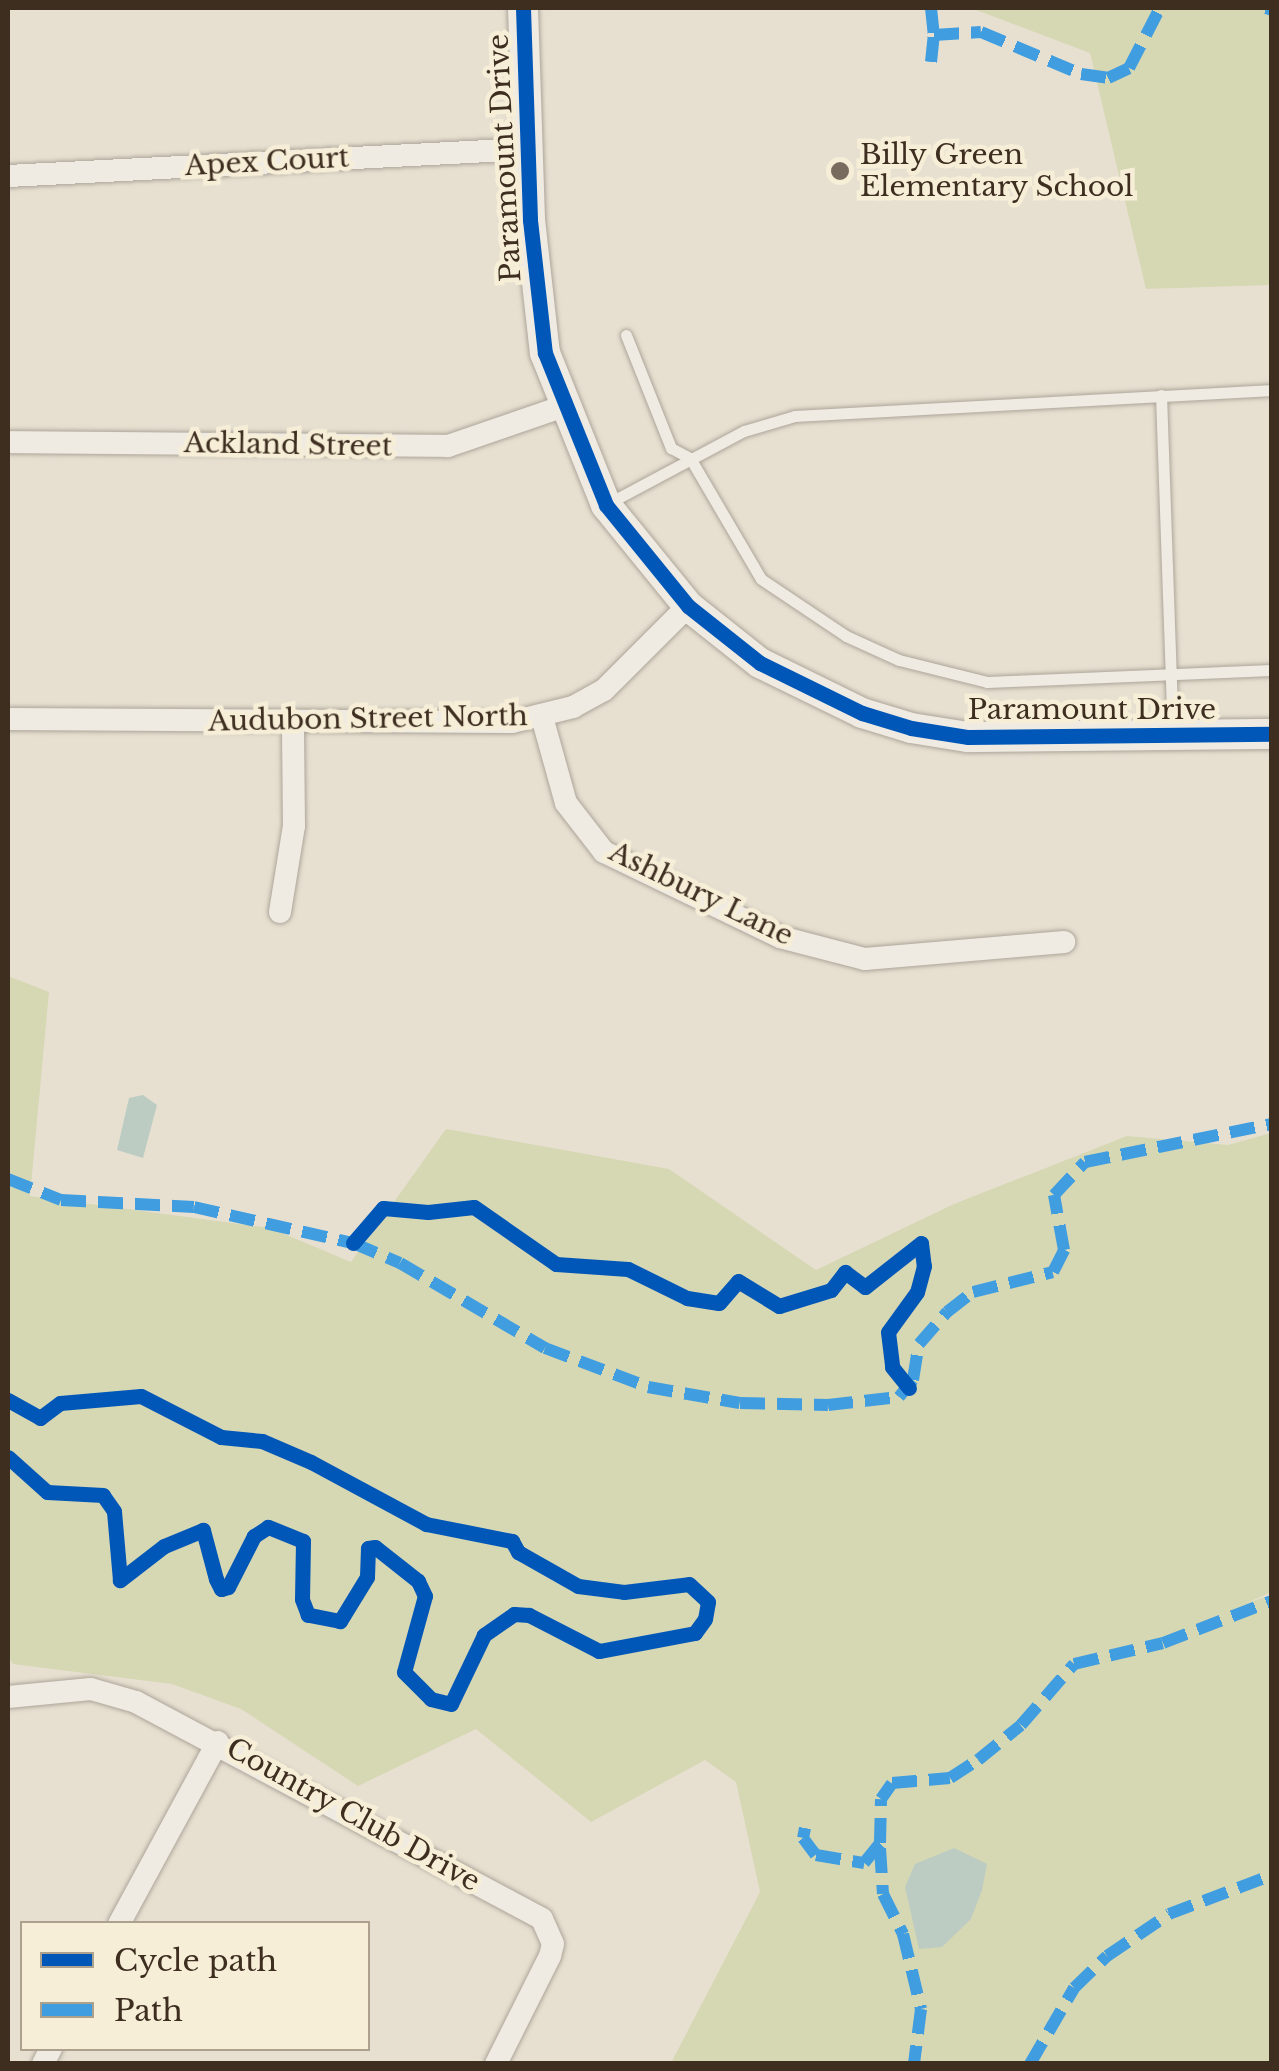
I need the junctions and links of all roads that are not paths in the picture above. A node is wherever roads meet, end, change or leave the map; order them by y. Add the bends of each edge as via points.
1 (523, 8) edge
2 (527, 149) junction
3 (8, 176) edge
4 (626, 335) dead end
5 (1272, 390) edge
6 (1161, 395) junction
7 (561, 407) junction
8 (8, 442) edge
9 (690, 458) junction
10 (606, 505) junction
11 (688, 606) junction
12 (1272, 670) edge
13 (1173, 675) junction
14 (542, 717) junction
15 (8, 719) edge
16 (293, 723) junction
17 (1272, 734) edge
18 (1173, 736) junction
19 (280, 912) dead end
20 (1064, 942) dead end
21 (8, 1697) edge
22 (218, 1742) junction
23 (120, 1921) edge
24 (496, 2064) edge

1 - 2 street, Paramount Drive
2 - 3 street, Apex Court
2 - 7 street, Paramount Drive via 537,298
4 - 9 lane via 671,448
5 - 6 lane
6 - 9 lane via 796,416 744,430
6 - 13 lane
7 - 8 street, Ackland Street via 448,446
7 - 10 street, Paramount Drive
9 - 10 lane
9 - 13 lane via 761,579 846,636 899,660 987,682
10 - 11 street, Paramount Drive
11 - 14 street, Audubon Street North via 604,690
11 - 18 street, Paramount Drive via 760,663 911,728 968,737
12 - 13 lane
13 - 18 lane
14 - 16 street, Audubon Street North
14 - 20 street, Ashbury Lane via 566,802 604,852 780,938 865,959
15 - 16 street, Audubon Street North
16 - 19 street via 294,826
17 - 18 street, Paramount Drive
21 - 22 street, Country Club Drive via 46,1689 106,1692
22 - 23 street
22 - 24 street, Country Club Drive via 542,1919 553,1944 550,1956

